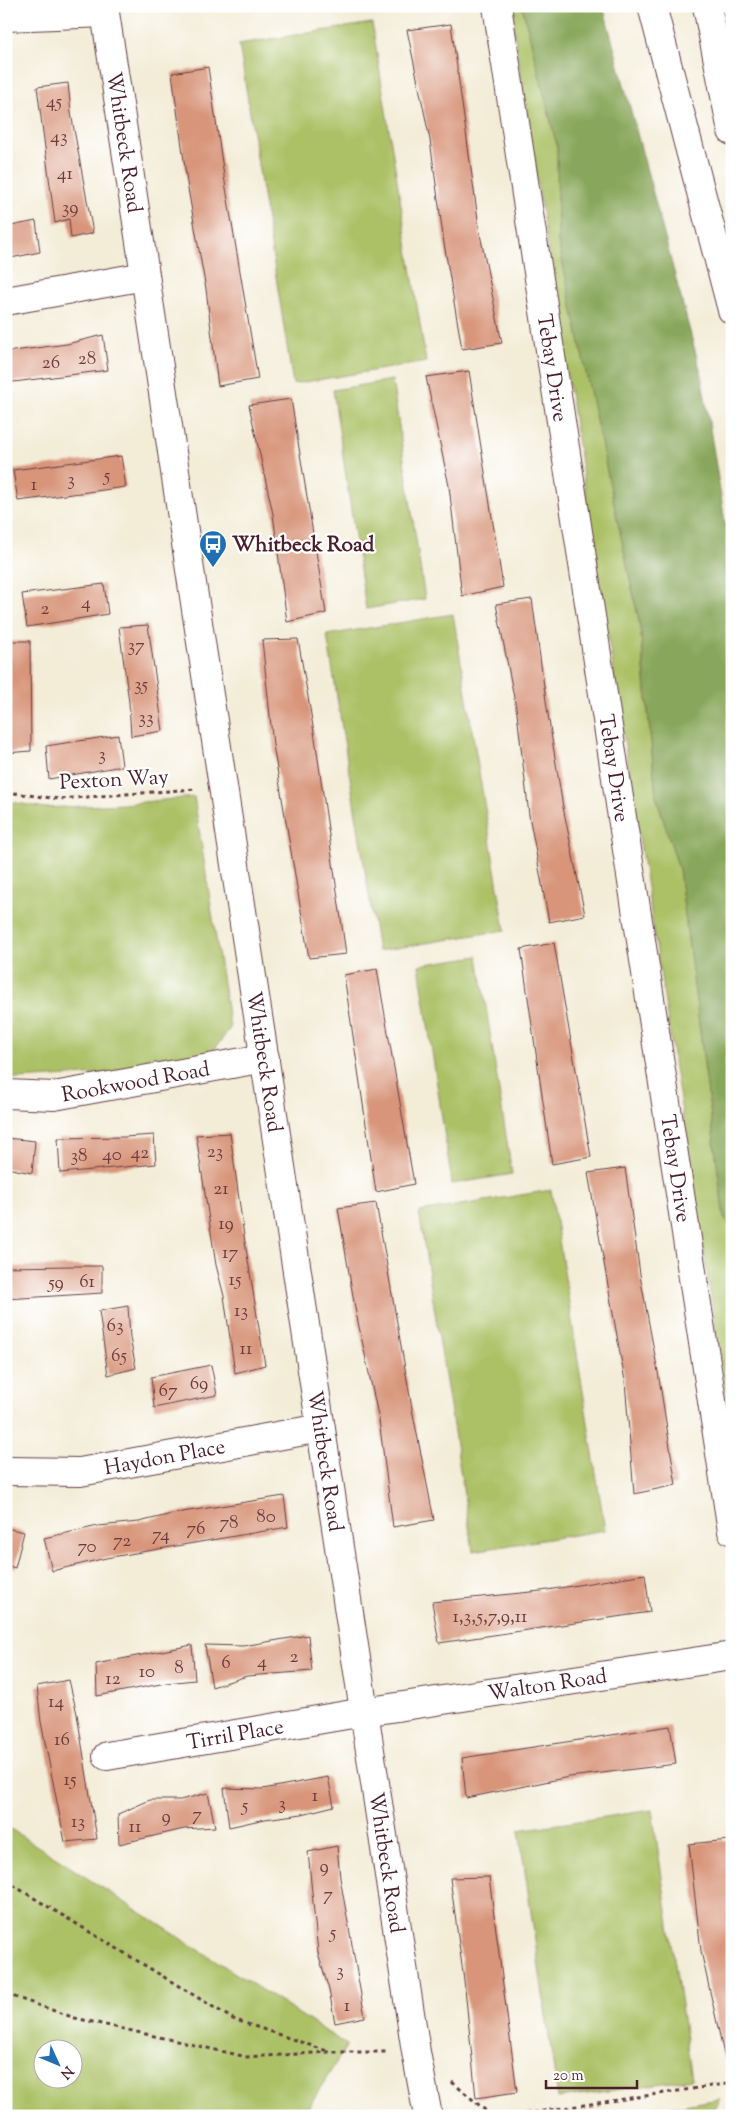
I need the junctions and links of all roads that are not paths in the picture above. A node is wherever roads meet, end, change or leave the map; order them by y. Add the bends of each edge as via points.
1 (497, 6) edge
2 (652, 6) edge
3 (707, 6) edge
4 (105, 10) edge
5 (6, 17) edge
6 (732, 131) edge
7 (146, 276) junction
8 (6, 301) edge
9 (732, 310) edge
10 (264, 1058) junction
11 (6, 1094) edge
12 (320, 1428) junction
13 (6, 1471) edge
14 (732, 1531) edge
15 (732, 1656) edge
16 (364, 1712) junction
17 (107, 1756) dead end
18 (428, 2116) edge

1 - 14 main road, Tebay Drive
2 - 9 main road
3 - 6 main road
4 - 5 main road
4 - 7 main road, Whitbeck Road
7 - 8 main road
7 - 10 main road, Whitbeck Road
10 - 11 main road, Rookwood Road via 54,1096
10 - 12 main road, Whitbeck Road
12 - 13 main road, Haydon Place via 80,1472
12 - 16 main road, Whitbeck Road
15 - 16 main road, Walton Road
16 - 17 main road, Tirril Place
16 - 18 main road, Whitbeck Road

